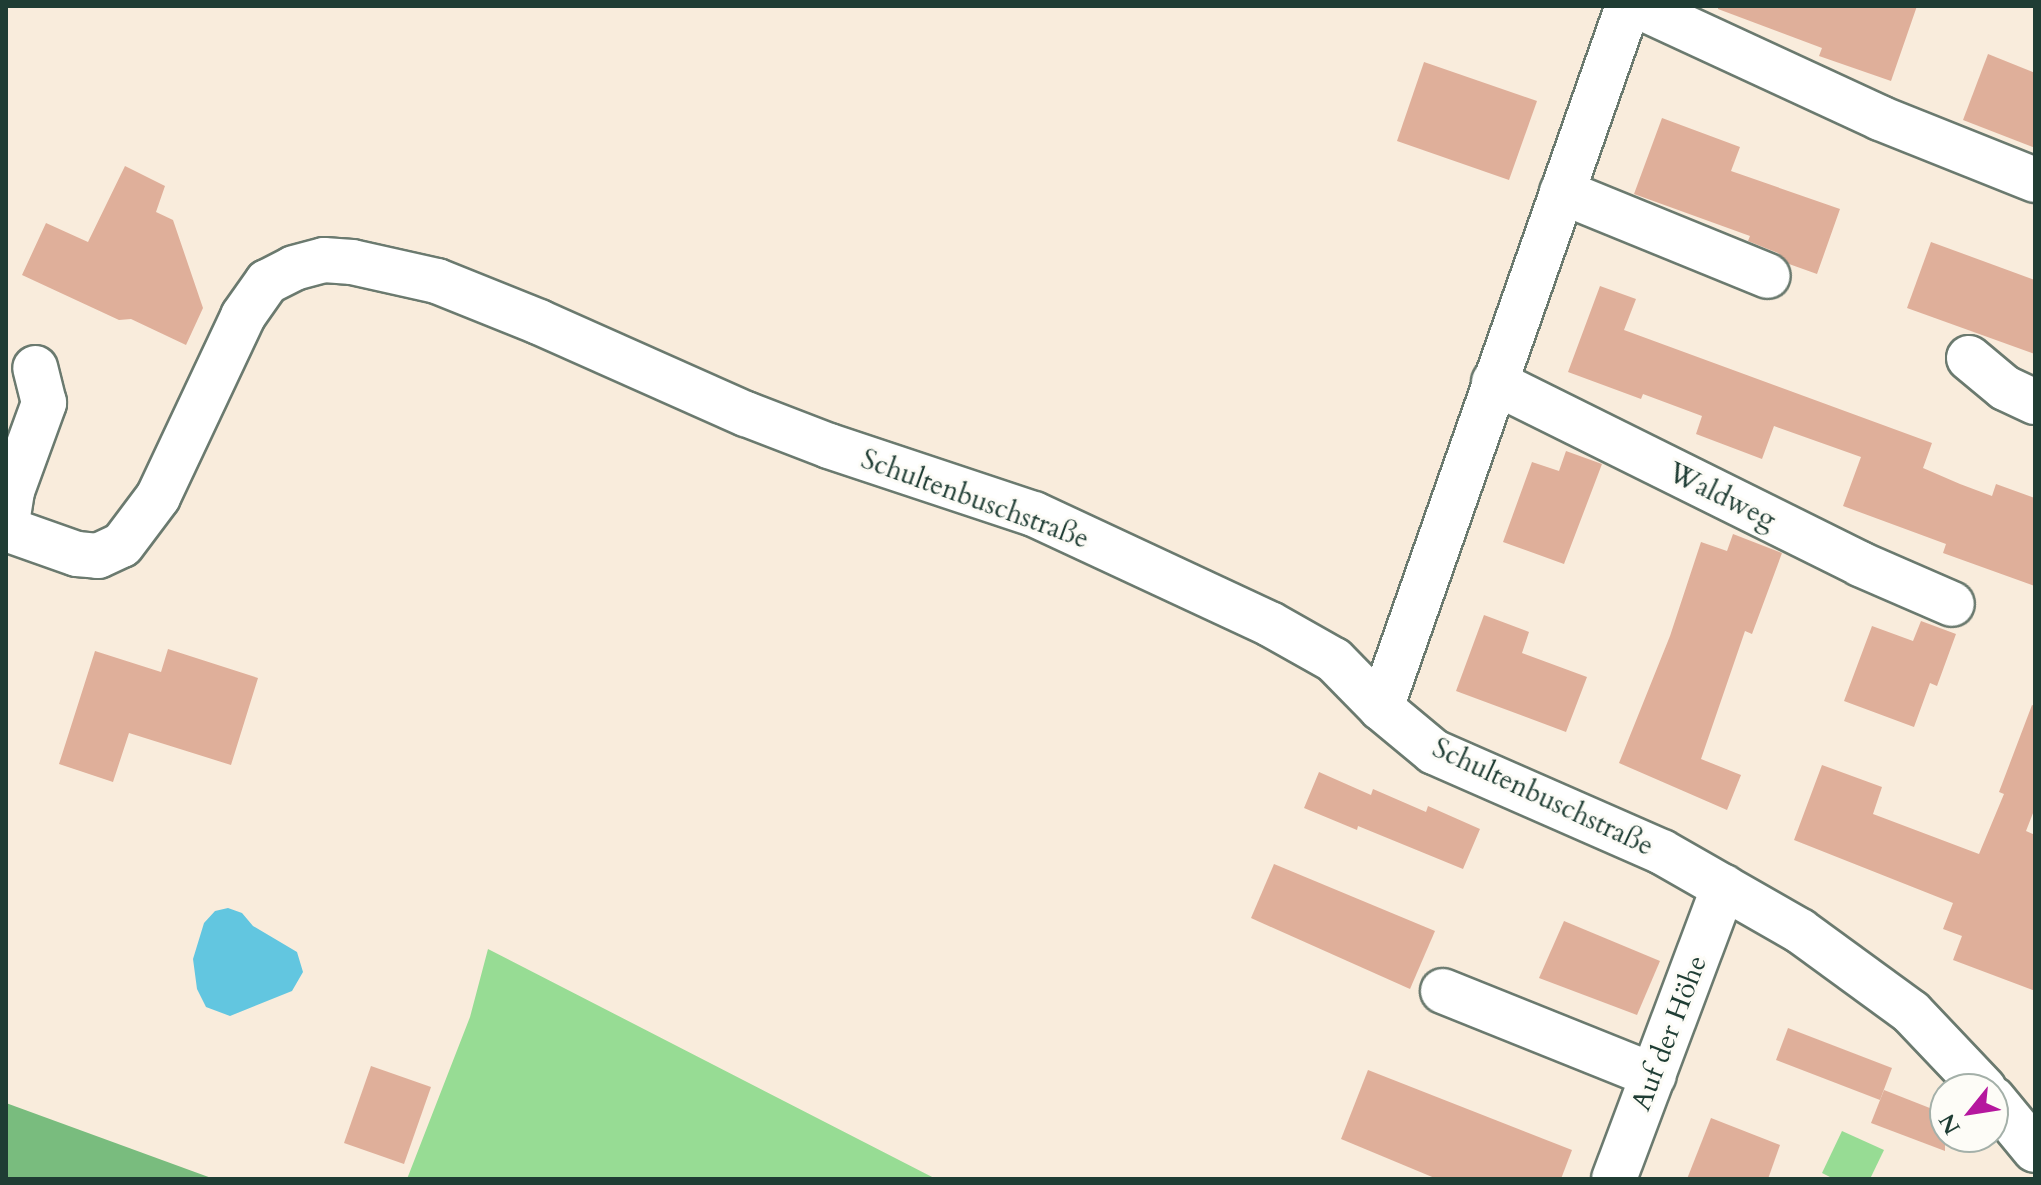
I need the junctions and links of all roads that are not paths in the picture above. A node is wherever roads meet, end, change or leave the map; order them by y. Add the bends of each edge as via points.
1 (1628, 6) edge
2 (1638, 6) edge
3 (2035, 180) edge
4 (1562, 192) junction
5 (1768, 276) dead end
6 (1969, 358) dead end
7 (35, 368) dead end
8 (1494, 382) junction
9 (2035, 402) edge
10 (6, 529) edge
11 (1952, 604) dead end
12 (1381, 708) junction
13 (1724, 887) junction
14 (1443, 991) dead end
15 (1968, 1073) edge
16 (1654, 1076) junction
17 (2009, 1118) edge
18 (2035, 1150) edge
19 (1614, 1179) edge

1 - 4 street
2 - 3 street via 1880,118
4 - 5 street
4 - 8 street
6 - 9 street via 2005,388
7 - 10 street via 44,403 12,491
8 - 11 street, Waldweg
8 - 12 street
10 - 12 street, Schultenbuschstraße via 77,554 98,556 122,545 158,497 243,316 267,282 324,260 352,262 437,281 773,425 1034,514 1334,660
12 - 13 street, Schultenbuschstraße via 1434,752 1600,823
13 - 15 street, Schultenbuschstraße via 1800,931 1900,1003
13 - 16 street, Auf der Höhe
14 - 16 street
16 - 19 street, Auf der Höhe
17 - 18 street

